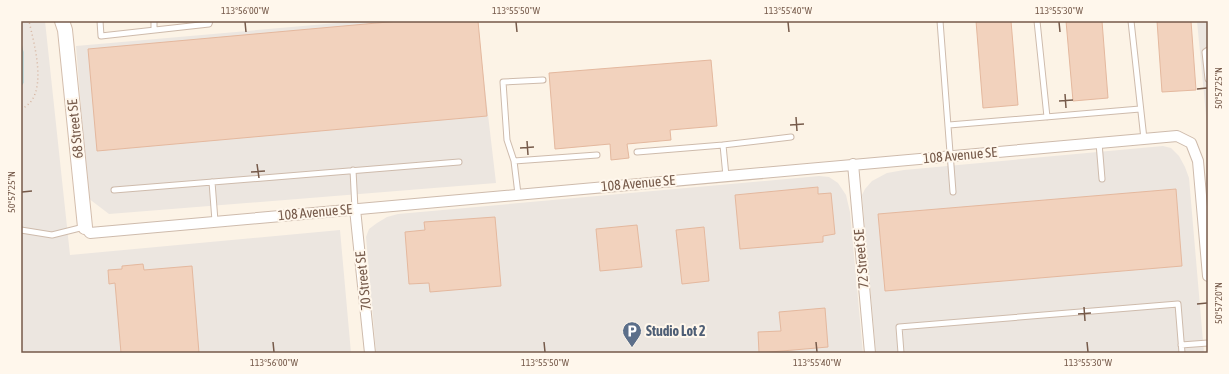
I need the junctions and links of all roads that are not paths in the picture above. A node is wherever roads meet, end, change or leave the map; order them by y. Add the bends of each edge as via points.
1 (100, 21) edge
2 (154, 21) edge
3 (210, 21) edge
4 (940, 21) edge
5 (1037, 21) edge
6 (1131, 21) edge
7 (64, 24) edge
8 (154, 30) junction
9 (1208, 50) edge
10 (1208, 79) edge
11 (543, 80) dead end
12 (1140, 109) junction
13 (1047, 117) junction
14 (949, 125) junction
15 (791, 137) dead end
16 (1144, 139) junction
17 (1099, 143) junction
18 (723, 145) junction
19 (638, 152) dead end
20 (596, 155) dead end
21 (950, 156) junction
22 (514, 161) junction
23 (459, 162) dead end
24 (853, 164) junction
25 (353, 170) junction
26 (726, 176) junction
27 (1102, 179) dead end
28 (212, 182) junction
29 (114, 190) dead end
30 (953, 192) dead end
31 (518, 194) junction
32 (355, 209) junction
33 (215, 221) junction
34 (85, 227) junction
35 (21, 230) edge
36 (1208, 276) edge
37 (1208, 343) edge
38 (1181, 345) junction
39 (370, 353) edge
40 (870, 353) edge
41 (901, 353) edge
42 (1182, 353) edge

1 - 8 lane via 101,36
2 - 8 lane
3 - 8 lane via 210,24
4 - 14 lane
5 - 13 lane
6 - 12 lane
7 - 34 street, 68 Street SE
9 - 10 lane via 1205,52
11 - 22 lane via 503,82 507,140
12 - 13 lane
12 - 16 lane
13 - 14 lane
14 - 21 lane
15 - 18 lane
16 - 17 street, 108 Avenue SE
16 - 36 street, 108 Avenue SE via 1177,136 1191,143 1198,161
17 - 21 street, 108 Avenue SE
17 - 27 lane
18 - 19 lane
18 - 26 lane
20 - 22 lane
21 - 24 street, 108 Avenue SE
21 - 30 lane
22 - 31 lane
23 - 25 lane
24 - 26 street, 108 Avenue SE
24 - 40 street, 72 Street SE
25 - 28 lane
25 - 32 lane
26 - 31 street, 108 Avenue SE
28 - 29 lane
28 - 33 lane
31 - 32 street, 108 Avenue SE
32 - 33 street, 108 Avenue SE
32 - 39 street, 70 Street SE
33 - 34 street, 108 Avenue SE via 90,232
34 - 35 lane via 52,235
37 - 38 lane
38 - 41 lane via 1178,304 899,327
38 - 42 lane

